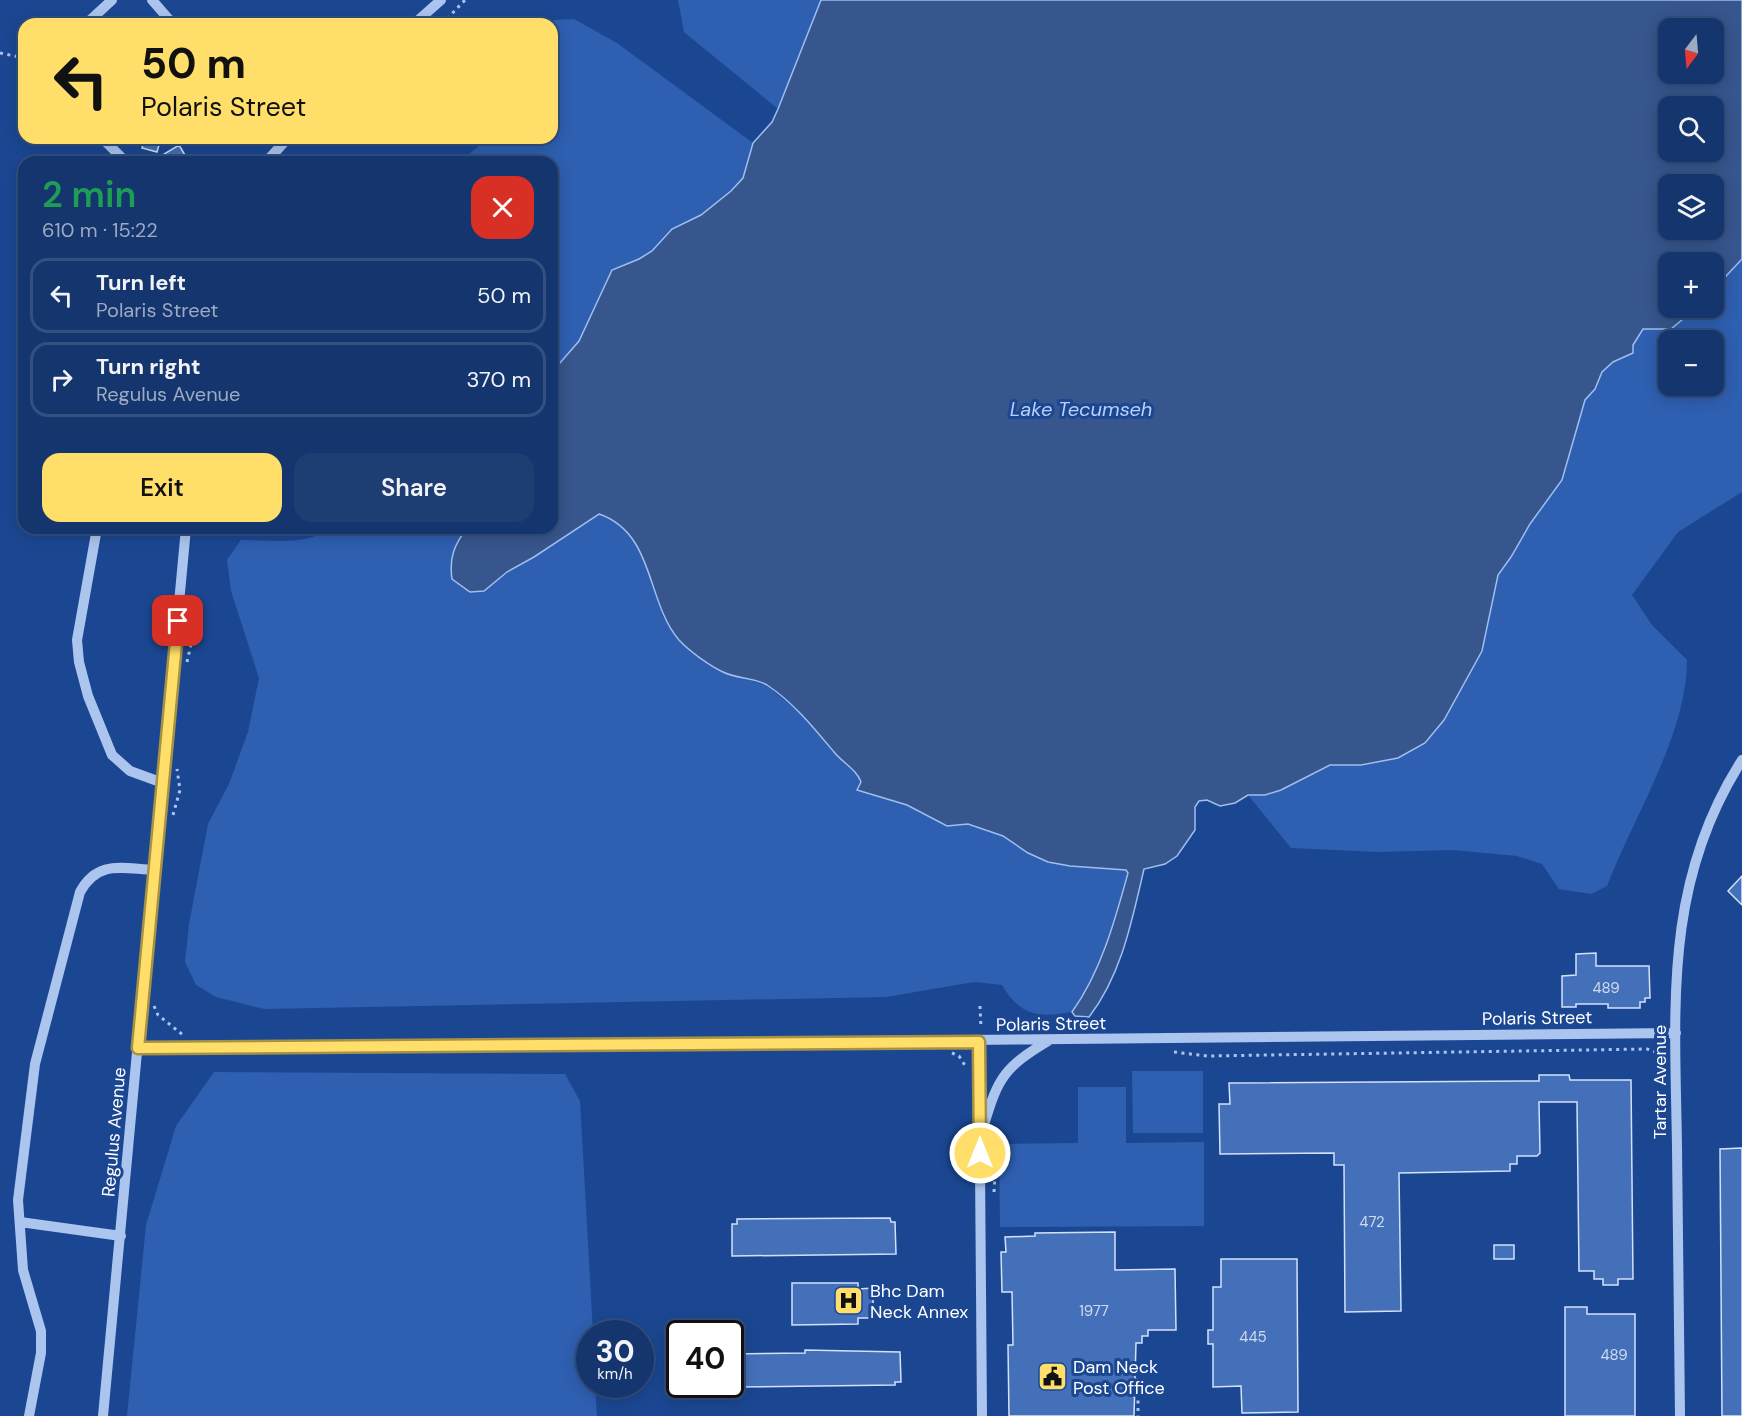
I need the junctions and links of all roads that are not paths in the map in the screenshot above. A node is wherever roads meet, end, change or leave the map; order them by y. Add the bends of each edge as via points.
1 (112, 0) edge
2 (152, 0) edge
3 (441, 0) edge
4 (92, 18) edge
5 (168, 18) edge
6 (421, 18) edge
7 (108, 144) edge
8 (120, 156) edge
9 (96, 534) edge
10 (185, 534) edge
11 (1742, 759) edge
12 (163, 783) junction
13 (155, 870) junction
14 (1676, 1034) junction
15 (1048, 1041) junction
16 (979, 1042) junction
17 (138, 1048) junction
18 (980, 1137) junction
19 (20, 1222) junction
20 (121, 1236) junction
21 (30, 1416) edge
22 (104, 1416) edge
23 (982, 1416) edge
24 (1680, 1416) edge

1 - 4 street
2 - 5 street
3 - 6 street
7 - 8 street
9 - 12 street via 77,640 88,696 112,755 130,771
10 - 12 street, Regulus Avenue
11 - 14 street, Tartar Avenue via 1710,819 1684,901 1677,954
12 - 13 street, Regulus Avenue
13 - 17 street, Regulus Avenue
13 - 19 street via 109,868 93,873 80,892 35,1064 18,1200
14 - 15 street, Polaris Street
14 - 24 street, Tartar Avenue
15 - 16 street, Polaris Street
15 - 18 street via 1006,1070 993,1093
16 - 17 street, Polaris Street
16 - 18 street
17 - 20 street, Regulus Avenue
18 - 23 street
19 - 20 street
19 - 21 street via 23,1270 41,1331
20 - 22 street, Regulus Avenue

